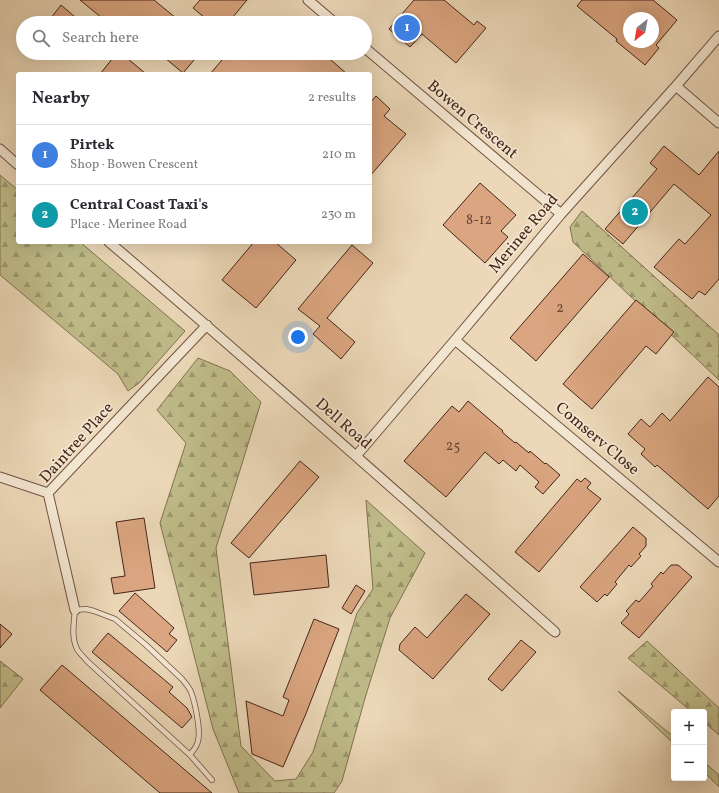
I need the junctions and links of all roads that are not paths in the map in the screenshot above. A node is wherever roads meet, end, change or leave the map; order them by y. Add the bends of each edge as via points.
1 (308, 0) edge
2 (318, 3) edge
3 (329, 16) edge
4 (719, 36) edge
5 (372, 54) edge
6 (676, 86) junction
7 (719, 123) edge
8 (0, 149) edge
9 (16, 162) edge
10 (560, 214) junction
11 (111, 244) edge
12 (207, 325) junction
13 (455, 340) junction
14 (356, 456) junction
15 (0, 477) edge
16 (48, 493) junction
17 (719, 562) edge
18 (76, 610) junction
19 (555, 632) dead end
20 (190, 755) junction
21 (212, 780) dead end

1 - 2 street
2 - 3 street
4 - 6 street, Merinee Road
5 - 10 street, Bowen Crescent
6 - 7 street
6 - 10 street, Merinee Road
8 - 9 street
10 - 13 street, Merinee Road
11 - 12 street, Dell Road
12 - 14 street, Dell Road
12 - 16 street, Daintree Place
13 - 14 street, Merinee Road
13 - 17 street, Comserv Close
14 - 19 street, Dell Road
15 - 16 street
16 - 18 street, Daintree Place
18 - 20 lane via 73,632 77,649
18 - 20 lane via 86,609 115,619 186,684 191,692 197,715 199,737
20 - 21 lane

